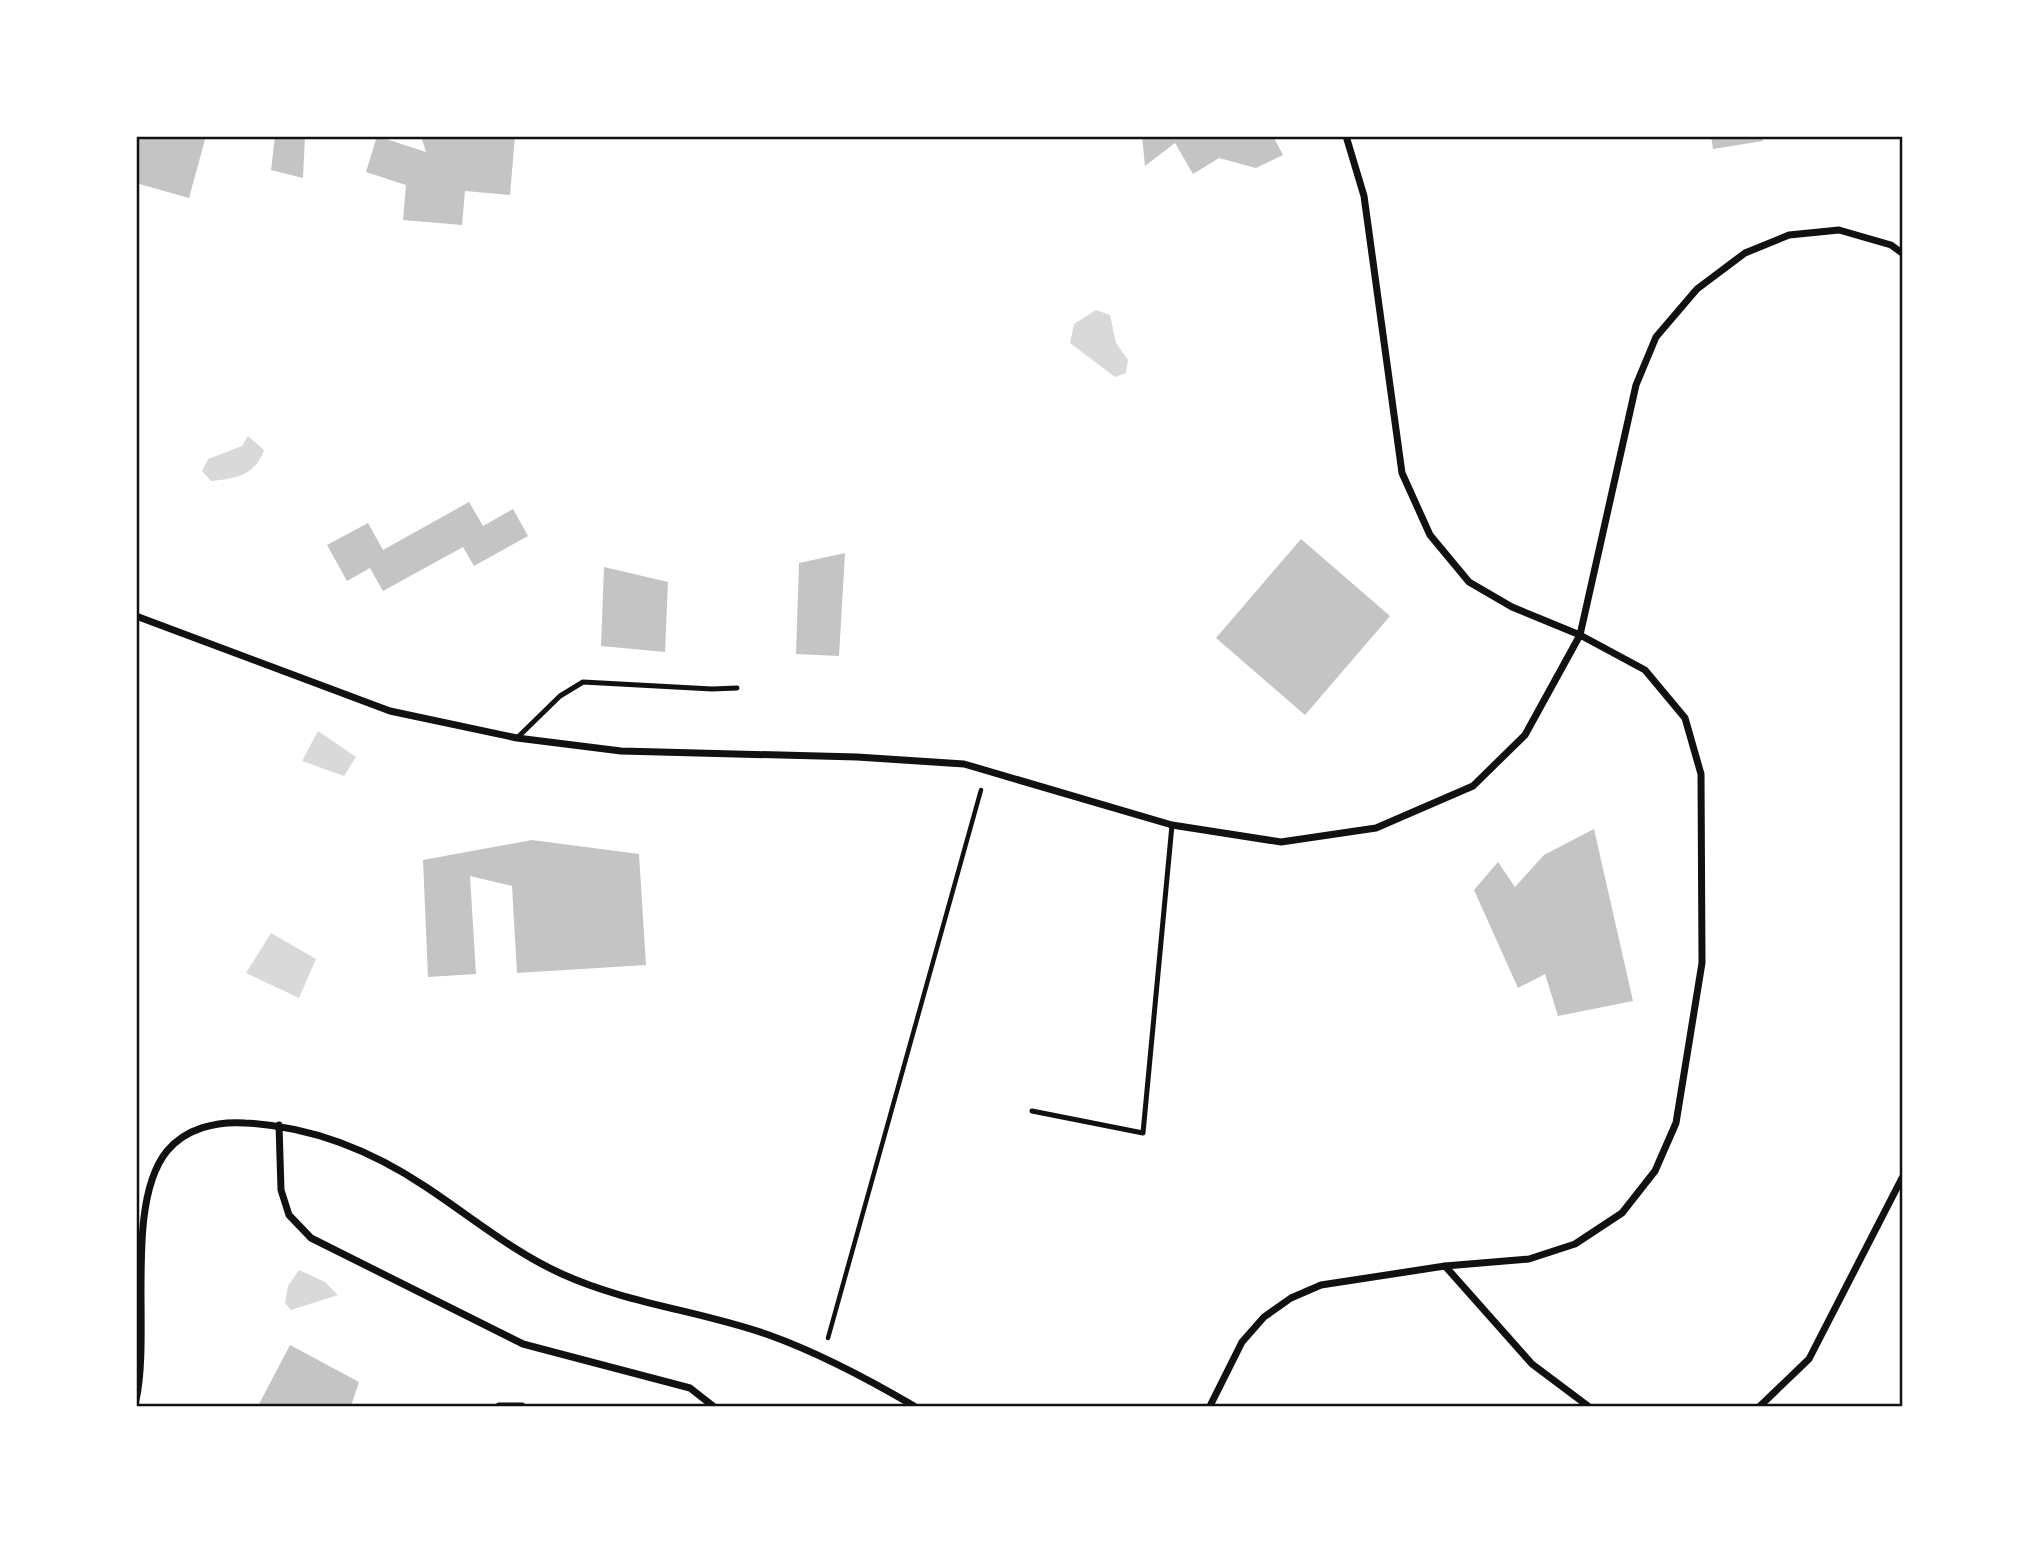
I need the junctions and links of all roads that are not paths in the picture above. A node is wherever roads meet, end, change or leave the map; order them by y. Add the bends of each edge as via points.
1 (1346, 136) edge
2 (1902, 253) edge
3 (136, 616) edge
4 (1580, 635) junction
5 (737, 688) dead end
6 (517, 738) junction
7 (1172, 825) junction
8 (1031, 1111) dead end
9 (279, 1125) junction
10 (1902, 1178) edge
11 (1445, 1266) junction
12 (136, 1400) edge
13 (499, 1406) edge
14 (522, 1406) edge
15 (713, 1406) edge
16 (914, 1406) edge
17 (1210, 1406) edge
18 (1588, 1406) edge
19 (1760, 1406) edge

1 - 4 street via 1364,196 1402,473 1430,535 1469,582 1513,607
2 - 4 street via 1891,245 1839,230 1789,235 1745,253 1697,289 1656,337 1636,385
3 - 6 street via 390,711
4 - 7 street via 1525,735 1473,786 1376,828 1281,842
4 - 11 street via 1645,670 1685,718 1701,774 1702,963 1676,1123 1655,1171 1622,1213 1575,1244 1529,1259
5 - 6 lane via 583,682 560,696
6 - 7 street via 621,751 964,764
7 - 8 lane via 1143,1133
9 - 12 street via 228,1122 195,1129 167,1151 150,1186 145,1220
9 - 15 street via 281,1190 289,1215 311,1238 523,1344 690,1388
9 - 16 street via 318,1133 423,1185 562,1274 769,1335 873,1382
10 - 19 street via 1809,1359
11 - 17 street via 1321,1285 1291,1298 1264,1317 1242,1342
11 - 18 street via 1532,1364
13 - 14 street

